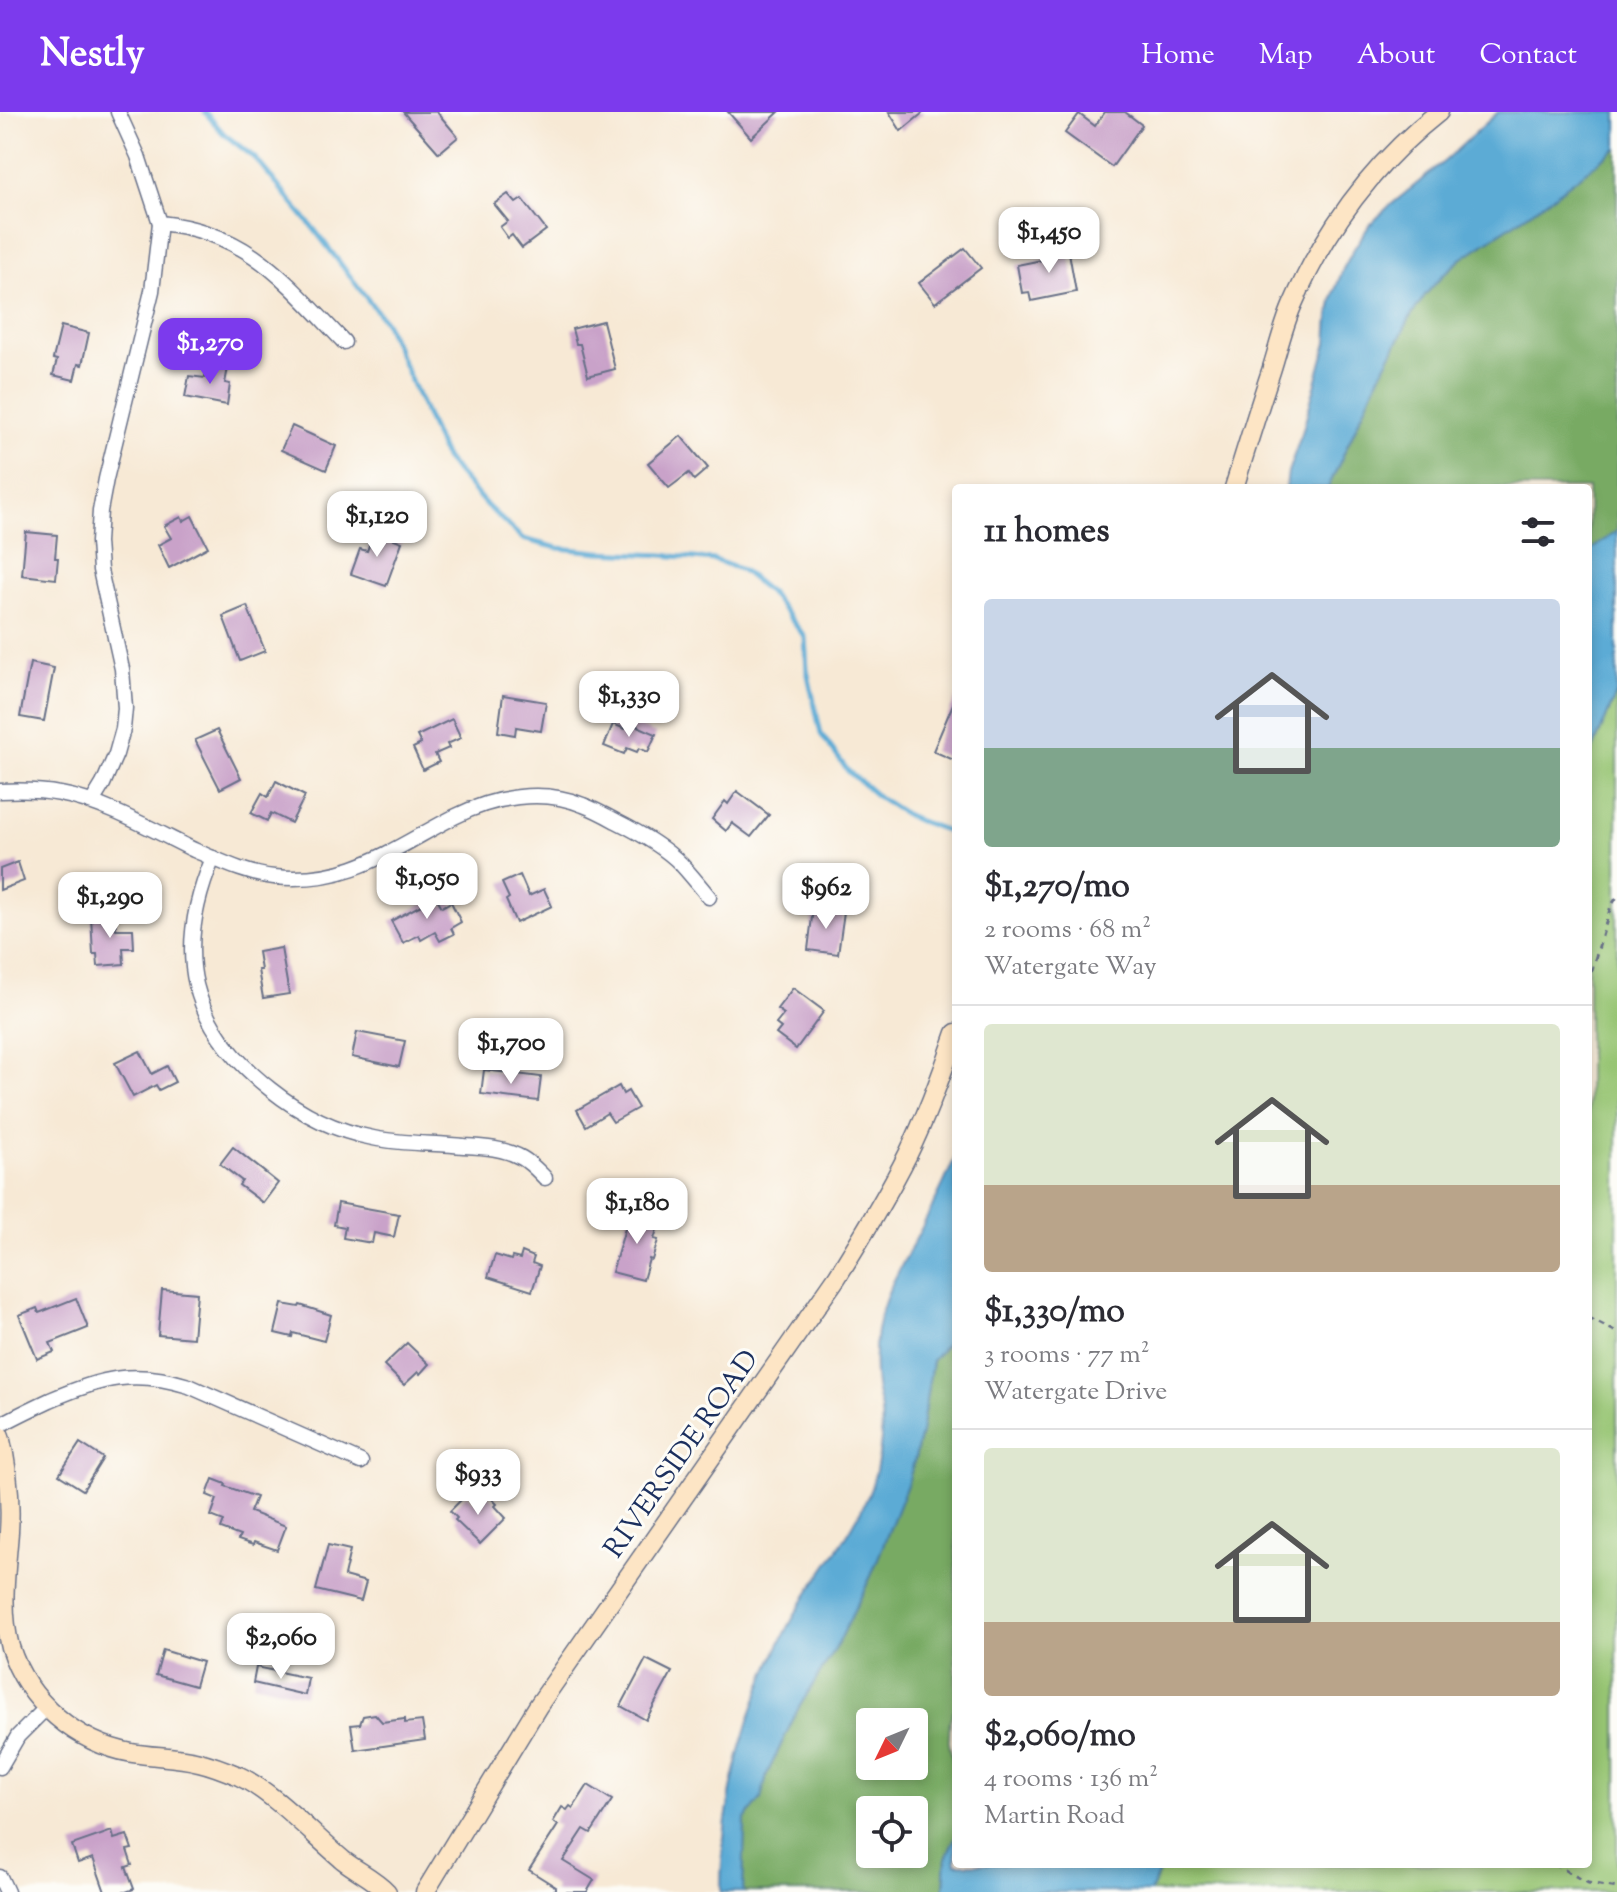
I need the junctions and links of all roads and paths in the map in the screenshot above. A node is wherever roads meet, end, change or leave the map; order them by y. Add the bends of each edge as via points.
1 (118, 112) edge
2 (1439, 112) edge
3 (160, 223) junction
4 (344, 342) dead end
5 (1235, 484) edge
6 (0, 791) edge
7 (92, 802) junction
8 (213, 858) junction
9 (709, 897) dead end
10 (1617, 897) edge
11 (1592, 970) edge
12 (952, 1045) edge
13 (545, 1178) dead end
14 (1592, 1320) edge
15 (1617, 1332) edge
16 (0, 1425) edge
17 (0, 1436) edge
18 (361, 1462) dead end
19 (46, 1708) junction
20 (0, 1767) edge
21 (1561, 1868) edge
22 (0, 1877) edge
23 (1617, 1888) edge
24 (7, 1892) edge
25 (387, 1892) edge
26 (425, 1892) edge

1 - 3 street
2 - 5 street via 1377,169 1313,259 1290,309
3 - 4 street via 221,237 252,254
3 - 7 street via 152,291 100,511 100,570 122,669 125,708 116,754
6 - 7 street via 40,791
7 - 8 street
8 - 9 street via 272,877 332,875 374,862 478,806 545,796 581,803 635,830 679,862
8 - 13 street via 194,914 193,972 211,1026 248,1071 292,1107 336,1129 374,1138 501,1149 525,1159
10 - 11 path
12 - 26 street, RIVERSIDE ROAD via 909,1152 875,1216 538,1706
14 - 15 path
16 - 18 street via 87,1384 147,1377 189,1386
17 - 19 street via 10,1498 4,1627 19,1670
19 - 20 street via 18,1736
19 - 25 street via 73,1730 104,1745 199,1762 241,1777
21 - 23 path via 1588,1883
22 - 24 street

